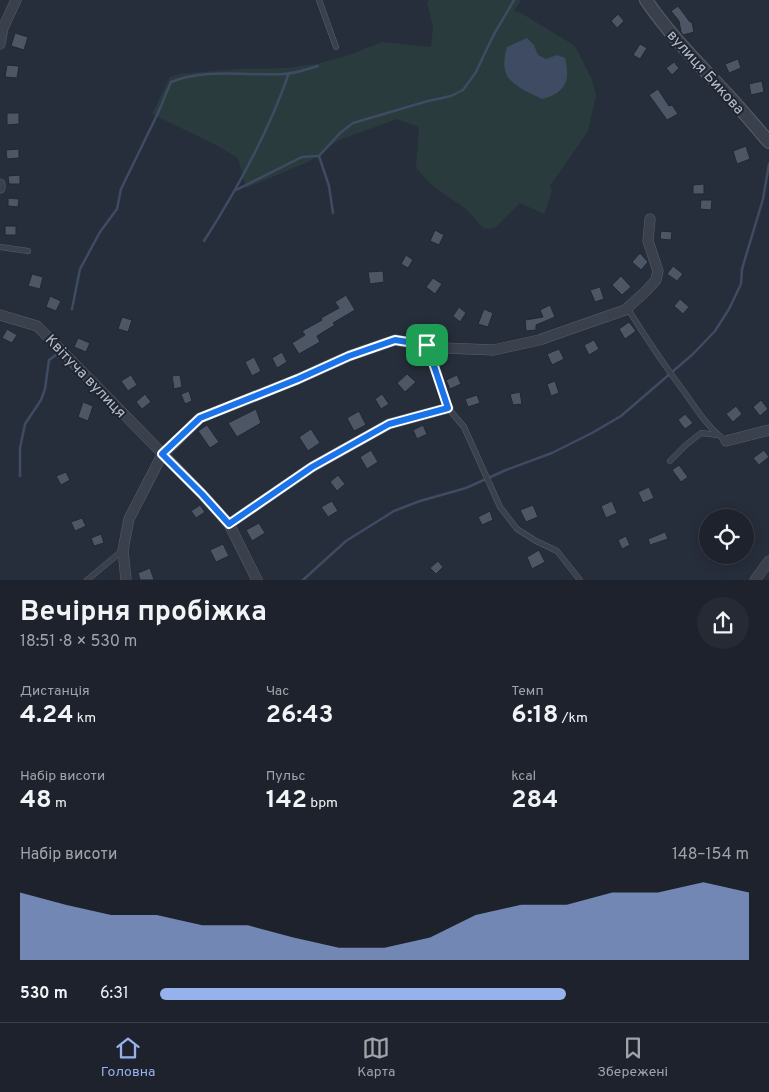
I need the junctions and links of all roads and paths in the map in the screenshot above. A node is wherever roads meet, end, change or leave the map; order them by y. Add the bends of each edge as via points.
1 (16, 0) edge
2 (319, 0) edge
3 (646, 0) edge
4 (0, 44) edge
5 (336, 47) dead end
6 (769, 142) edge
7 (0, 184) edge
8 (0, 188) edge
9 (650, 219) dead end
10 (0, 247) edge
11 (28, 251) dead end
12 (628, 309) junction
13 (0, 315) edge
14 (427, 345) junction
15 (448, 408) junction
16 (769, 430) edge
17 (722, 438) junction
18 (162, 454) junction
19 (670, 461) dead end
20 (229, 524) junction
21 (123, 550) junction
22 (769, 560) edge
23 (87, 580) edge
24 (126, 580) edge
25 (257, 580) edge
26 (580, 580) edge
27 (755, 580) edge

1 - 4 street via 3,28
2 - 5 lane
3 - 6 street, вулиця Бикова via 658,18
7 - 8 street
9 - 12 street via 648,241 658,272 656,280
10 - 11 lane
12 - 14 street via 539,340 494,350
12 - 17 lane via 702,417
13 - 18 street, Квітуча вулиця via 38,326
14 - 15 lane
14 - 18 street via 395,340 349,356 200,418
15 - 20 street via 389,424 312,467
15 - 26 lane via 464,427 500,507 517,529 557,551
16 - 17 street
17 - 19 lane via 701,433
18 - 20 street, Квітуча вулиця
18 - 21 street via 129,519
20 - 25 street, Квітуча вулиця
21 - 23 lane
21 - 24 street
22 - 27 street

